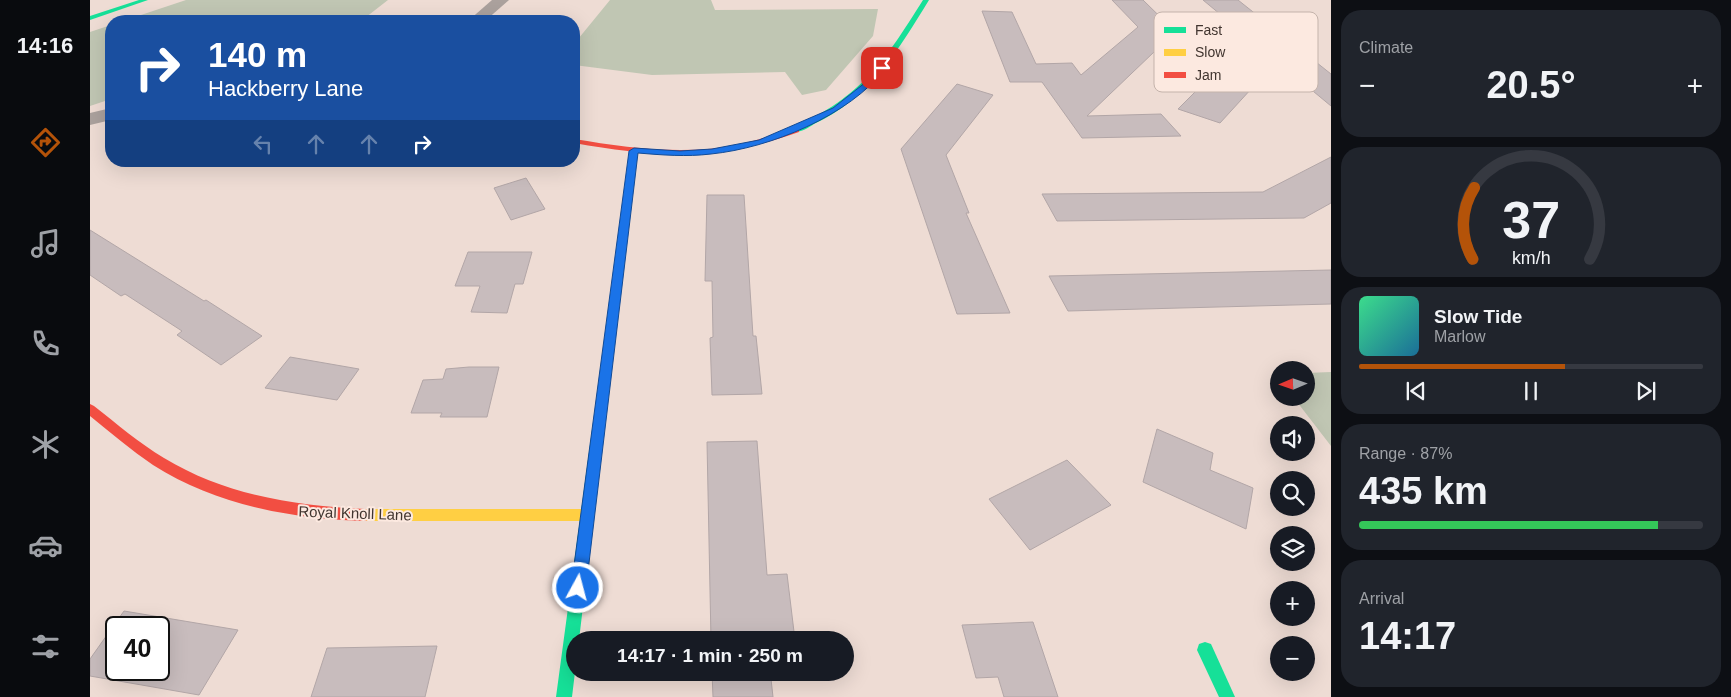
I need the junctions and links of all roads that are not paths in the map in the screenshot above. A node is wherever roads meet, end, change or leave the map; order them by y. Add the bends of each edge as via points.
1 (145, 0) edge
2 (500, 0) edge
3 (926, 0) edge
4 (483, 15) edge
5 (90, 18) edge
6 (105, 115) edge
7 (90, 119) edge
8 (580, 143) edge
9 (634, 151) junction
10 (90, 410) edge
11 (588, 516) junction
12 (1205, 650) dead end
13 (564, 697) edge
14 (1227, 697) edge

1 - 5 main road
2 - 4 street
3 - 9 main road via 869,84 836,110 784,134 737,148 680,154
6 - 7 street
8 - 9 main road
9 - 11 main road
10 - 11 main road, Royal Knoll Lane via 135,446 188,478 234,496 290,510 340,515
11 - 13 main road
12 - 14 main road

